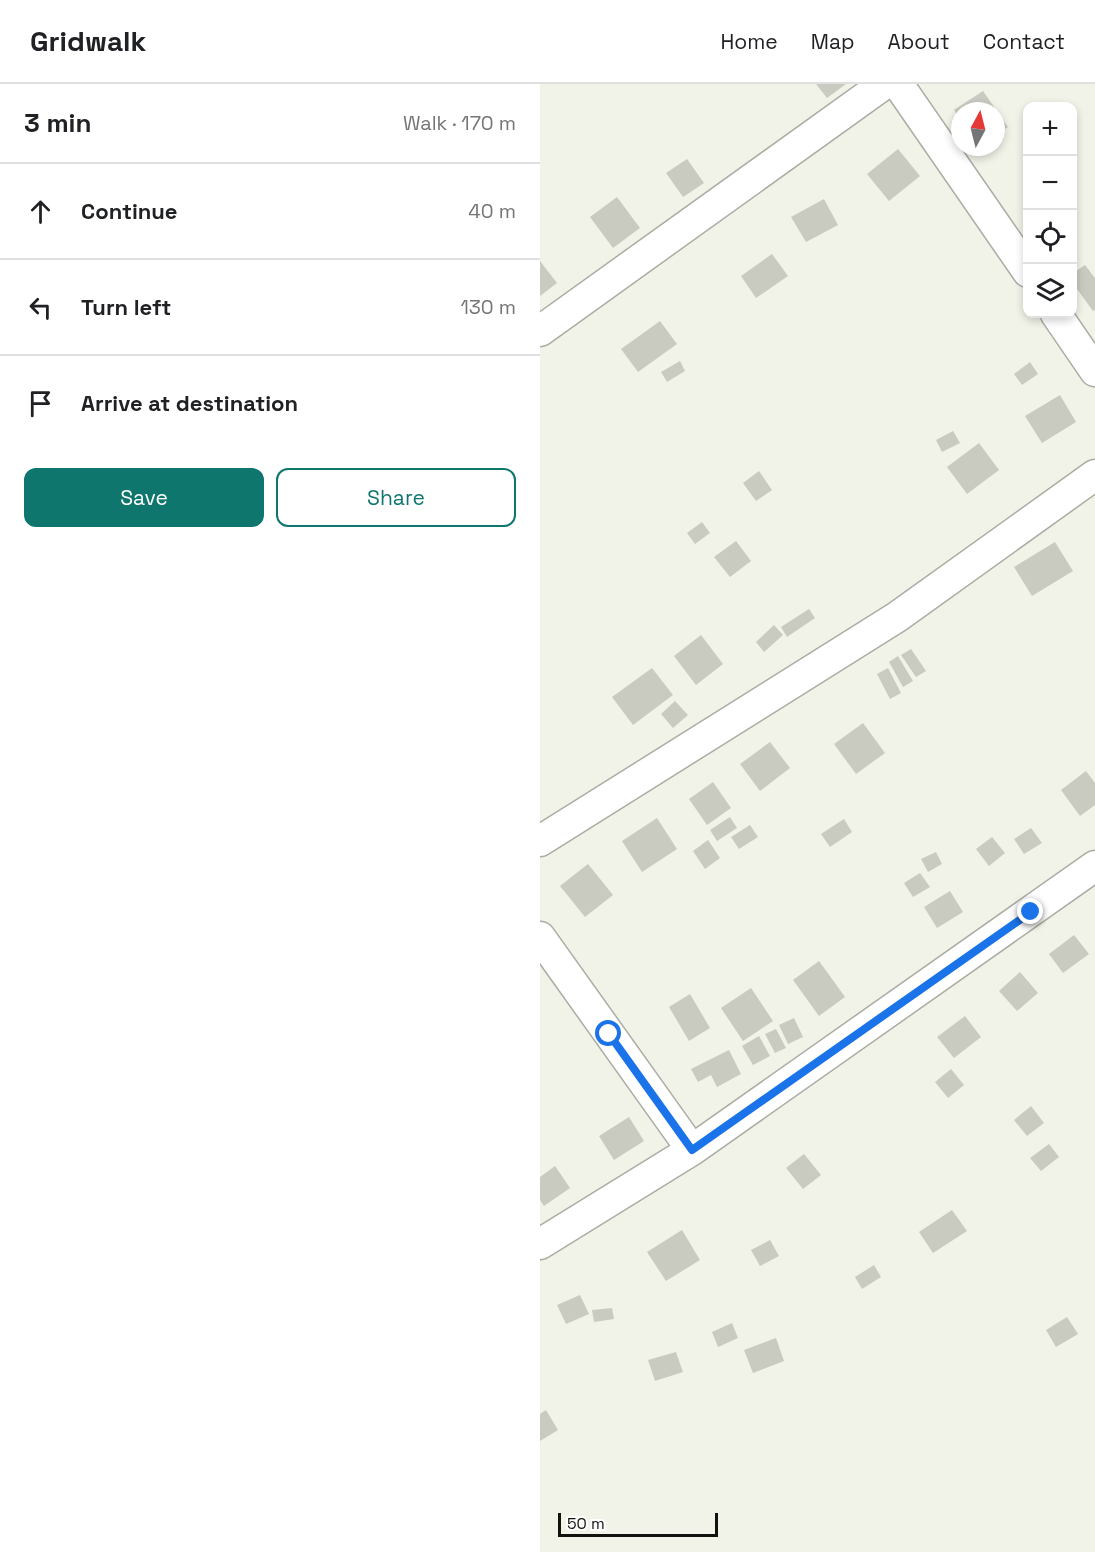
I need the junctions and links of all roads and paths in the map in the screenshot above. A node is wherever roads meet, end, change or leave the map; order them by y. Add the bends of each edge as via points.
1 (884, 84) edge
2 (898, 84) edge
3 (1023, 266) edge
4 (1059, 318) edge
5 (540, 331) edge
6 (1095, 370) edge
7 (1095, 475) edge
8 (540, 841) edge
9 (1095, 867) edge
10 (540, 937) edge
11 (692, 1150) junction
12 (540, 1244) edge

1 - 5 street
2 - 3 street
4 - 6 street
7 - 8 street via 897,617
9 - 11 street
10 - 11 street
11 - 12 street

